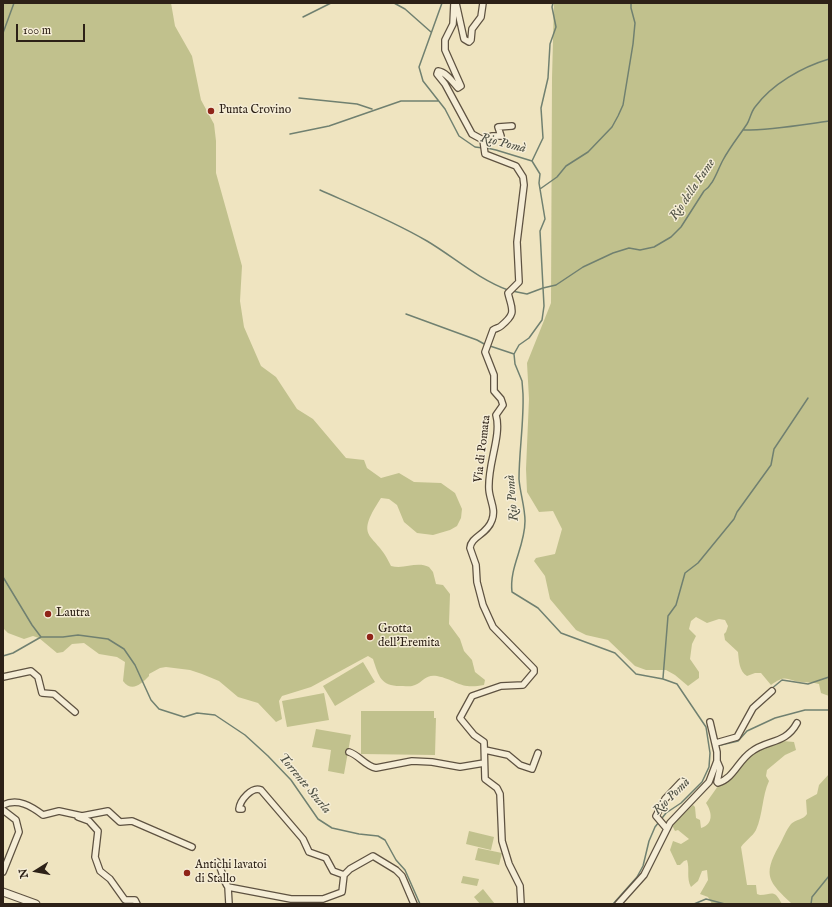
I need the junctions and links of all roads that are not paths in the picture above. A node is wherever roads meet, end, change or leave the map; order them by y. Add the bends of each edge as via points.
1 (455, 3) edge
2 (483, 3) edge
3 (512, 126) dead end
4 (483, 142) junction
5 (3, 677) edge
6 (772, 691) dead end
7 (75, 712) dead end
8 (710, 722) dead end
9 (797, 724) dead end
10 (716, 743) junction
11 (485, 750) junction
12 (349, 752) dead end
13 (538, 753) dead end
14 (717, 761) junction
15 (484, 763) junction
16 (681, 782) dead end
17 (3, 805) edge
18 (242, 809) dead end
19 (3, 810) edge
20 (76, 816) junction
21 (667, 829) junction
22 (192, 847) dead end
23 (217, 862) dead end
24 (3, 872) edge
25 (344, 875) junction
26 (228, 887) junction
27 (4, 891) edge
28 (36, 904) edge
29 (137, 904) edge
30 (229, 904) edge
31 (414, 904) edge
32 (521, 904) edge
33 (618, 904) edge

1 - 2 street via 464,39 469,42 472,40 472,29 481,17
1 - 4 street via 453,24 445,40 445,50 461,86 458,88 440,71 437,75 445,84 472,134
3 - 4 street via 498,127 501,136 492,136
4 - 11 street, Via di Pomata via 487,156 516,166 522,173 524,185 517,242 519,282 508,293 513,306 512,313 510,319 494,329 485,350 494,375 494,391 503,405 496,415 498,430 489,469 493,518 484,533 472,541 470,548 476,565 483,605 493,627 534,672 523,685 501,686 470,698 460,719 483,741
5 - 7 street via 31,671 38,677 42,694 54,694
6 - 10 street via 753,708 738,736
8 - 10 street
9 - 14 street via 785,738 751,751 729,777 718,784 720,767
10 - 14 street
11 - 13 street via 508,755 520,765 532,769
11 - 15 street
12 - 15 street via 376,768 412,761 460,767
14 - 21 street via 706,786
15 - 32 street via 485,779 500,794 502,841 509,864 520,886
16 - 21 street via 664,801 657,818
17 - 20 street via 20,803 34,807 43,815 59,811
18 - 25 street via 239,809 240,805 252,790 261,790 303,839 309,852 326,858 332,871
19 - 24 street via 16,820 19,832
20 - 22 street via 108,811 120,822 132,821
20 - 29 street via 89,821 98,831 95,857 100,871 110,879 125,900 135,900
21 - 33 street via 644,875
23 - 26 street
25 - 26 street via 342,892 323,900 285,898
25 - 31 street via 350,868 373,856 396,870 404,879
26 - 30 street
27 - 28 street

